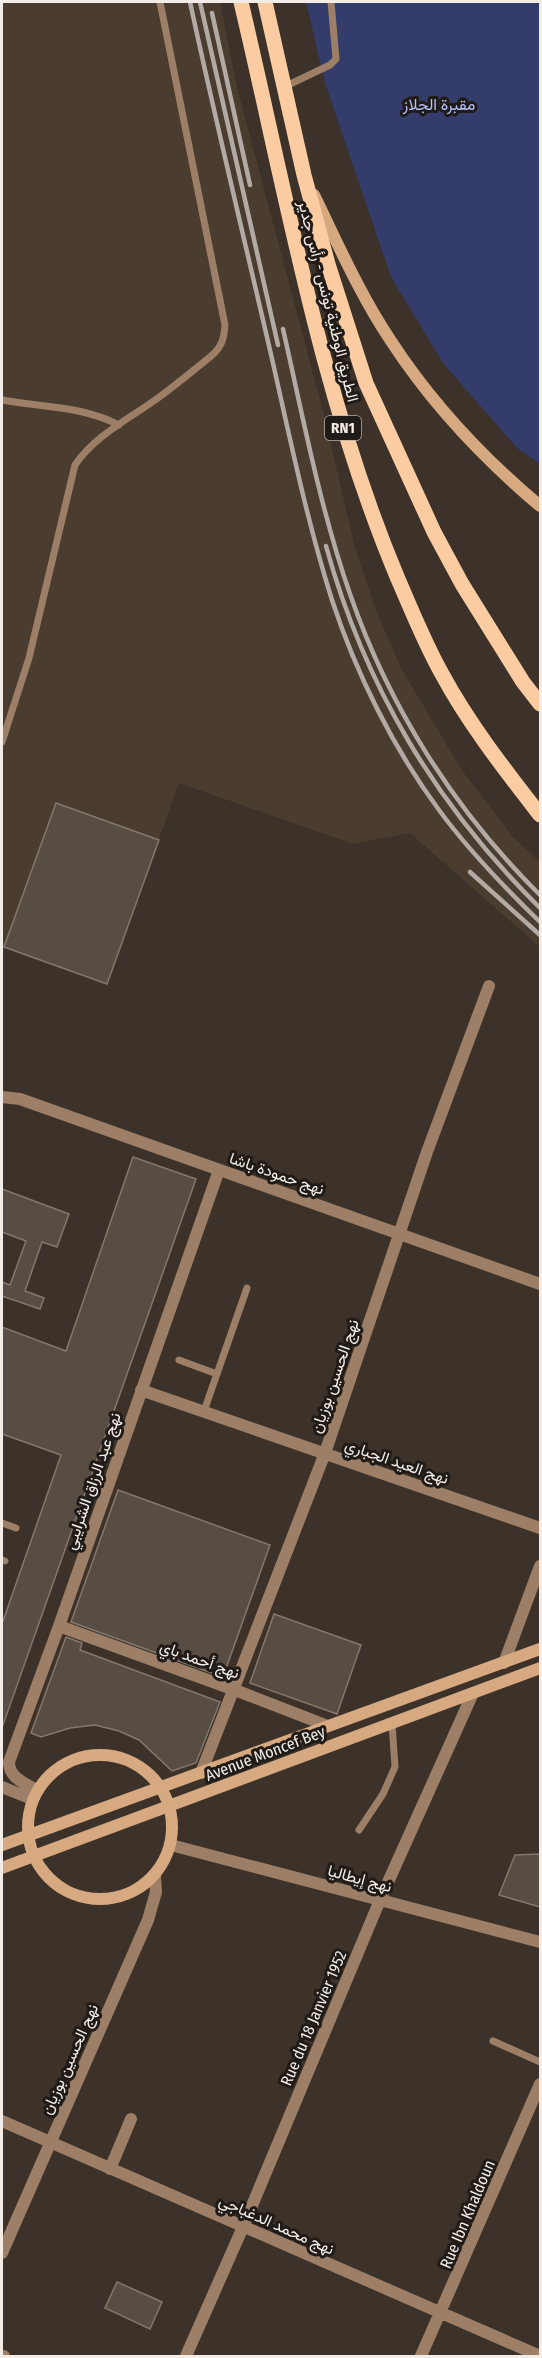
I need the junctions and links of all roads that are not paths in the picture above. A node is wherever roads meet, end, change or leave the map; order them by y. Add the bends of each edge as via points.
1 (160, 2) edge
2 (241, 2) edge
3 (265, 2) edge
4 (331, 2) edge
5 (286, 86) junction
6 (304, 175) junction
7 (2, 400) edge
8 (119, 425) junction
9 (540, 506) edge
10 (540, 704) edge
11 (2, 742) edge
12 (540, 815) edge
13 (489, 986) dead end
14 (2, 1097) edge
15 (219, 1170) junction
16 (401, 1234) junction
17 (540, 1284) edge
18 (247, 1288) dead end
19 (179, 1360) dead end
20 (217, 1374) junction
21 (141, 1390) junction
22 (204, 1411) junction
23 (325, 1453) junction
24 (2, 1523) edge
25 (16, 1528) dead end
26 (540, 1528) edge
27 (540, 1566) edge
28 (59, 1626) junction
29 (540, 1649) edge
30 (504, 1663) junction
31 (540, 1668) edge
32 (235, 1690) junction
33 (472, 1693) junction
34 (392, 1723) junction
35 (328, 1726) junction
36 (201, 1773) junction
37 (2, 1786) edge
38 (161, 1787) junction
39 (34, 1795) junction
40 (170, 1807) junction
41 (358, 1830) dead end
42 (27, 1836) junction
43 (2, 1845) edge
44 (171, 1845) junction
45 (33, 1857) junction
46 (2, 1868) edge
47 (155, 1876) junction
48 (380, 1900) junction
49 (540, 1942) edge
50 (493, 2041) dead end
51 (540, 2062) edge
52 (540, 2084) edge
53 (131, 2119) dead end
54 (2, 2121) edge
55 (50, 2143) junction
56 (110, 2169) junction
57 (243, 2227) junction
58 (2, 2253) edge
59 (442, 2314) junction
60 (186, 2356) edge
61 (422, 2356) edge
62 (540, 2356) edge

1 - 8 lane via 225,325 224,339 217,351 199,366
2 - 12 main road, الطريق الوطنية تونس - رأس جدير / RN1 via 320,350 375,524 442,674 490,750
3 - 5 main road, الطريق الوطنية تونس - رأس جدير / RN1
4 - 5 lane via 336,59
5 - 6 main road, الطريق الوطنية تونس - رأس جدير / RN1
6 - 9 main road via 364,297 390,340 461,433
6 - 10 main road, الطريق الوطنية تونس - رأس جدير / RN1 via 349,335 375,403 462,584
7 - 8 lane via 79,410
8 - 11 lane via 83,453 75,465 29,658
13 - 16 street, نهج الحسين بوزيان
14 - 15 street, نهج حمودة باشا via 20,1099
15 - 16 street, نهج حمودة باشا
15 - 21 street, نهج عبد الرزاق الشرايبي
16 - 17 street, نهج حمودة باشا
16 - 23 street, نهج الحسين بوزيان
18 - 20 lane
19 - 20 lane
20 - 22 lane
21 - 22 street, نهج العيد الجباري
21 - 28 street, نهج عبد الرزاق الشرايبي
22 - 23 street, نهج العيد الجباري
23 - 26 street, نهج العيد الجباري
23 - 32 street, نهج الحسين بوزيان
24 - 25 lane
27 - 30 street
28 - 32 street, نهج أحمد باي
28 - 39 street, نهج عبد الرزاق الشرايبي via 8,1766
29 - 30 main road, Avenue Moncef Bey
30 - 35 main road, Avenue Moncef Bey
31 - 33 main road, Avenue Moncef Bey
32 - 35 street, نهج أحمد باي
32 - 36 street, نهج الحسين بوزيان
33 - 34 main road, Avenue Moncef Bey
33 - 48 street, Rue du 18 Janvier 1952
34 - 40 main road, Avenue Moncef Bey
34 - 41 lane via 393,1774
35 - 36 main road, Avenue Moncef Bey
36 - 38 main road, Avenue Moncef Bey
37 - 39 street
38 - 39 main road via 144,1769 122,1758 98,1754 73,1759 52,1772
38 - 40 main road
38 - 42 main road, Avenue Moncef Bey
39 - 42 main road via 27,1817
40 - 44 main road
40 - 45 main road, Avenue Moncef Bey
42 - 43 main road, Avenue Moncef Bey
42 - 45 main road
44 - 47 main road
44 - 48 street, نهج إيطاليا
45 - 46 main road, Avenue Moncef Bey
45 - 47 main road via 50,1881 75,1896 94,1899 132,1893
47 - 55 street, نهج الحسين بوزيان via 156,1892 148,1920
48 - 49 street, نهج إيطاليا
48 - 57 street, Rue du 18 Janvier 1952
50 - 51 lane
52 - 59 street, Rue Ibn Khaldoun
53 - 56 street
54 - 55 street, نهج محمد الدغباجي
55 - 56 street, نهج محمد الدغباجي
55 - 58 street, نهج الحسين بوزيان
56 - 57 street, نهج محمد الدغباجي
57 - 59 street, نهج محمد الدغباجي
57 - 60 street, Rue du 18 Janvier 1952
59 - 61 street, Rue Ibn Khaldoun
59 - 62 street, نهج محمد الدغباجي

